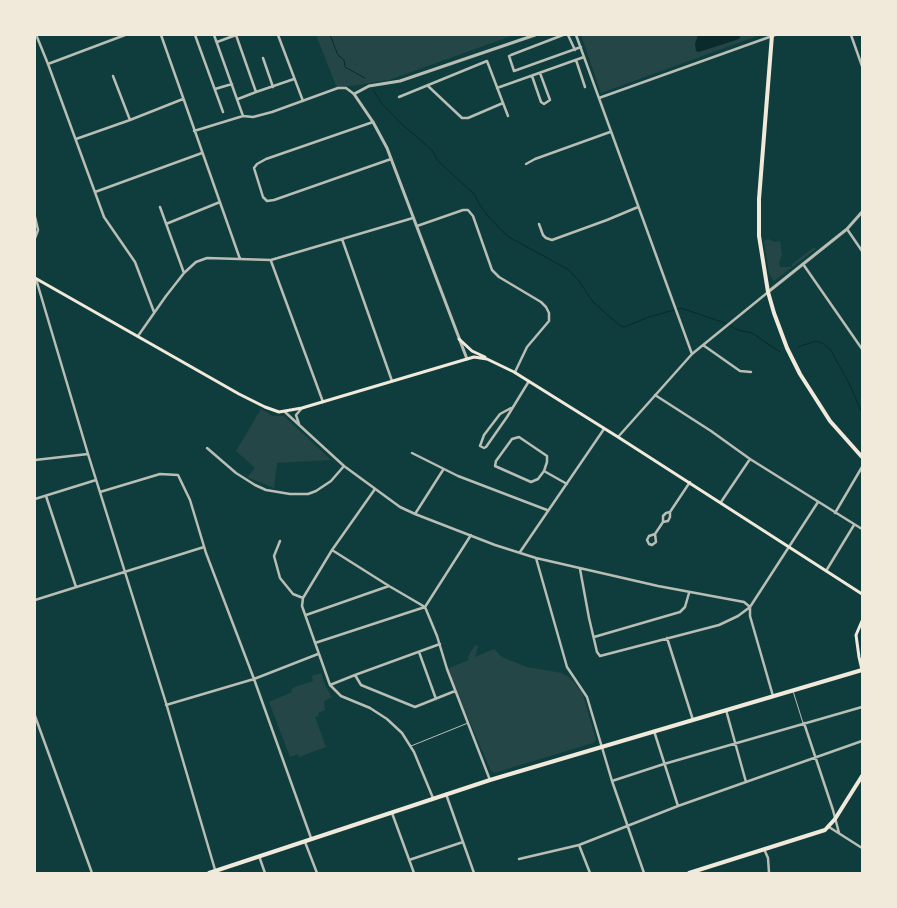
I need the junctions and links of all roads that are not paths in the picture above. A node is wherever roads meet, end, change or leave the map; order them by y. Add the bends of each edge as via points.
1 (125, 35) edge
2 (161, 35) edge
3 (195, 35) edge
4 (214, 35) edge
5 (236, 35) edge
6 (278, 35) edge
7 (535, 35) edge
8 (563, 35) edge
9 (568, 35) edge
10 (576, 35) edge
11 (773, 35) edge
12 (851, 35) edge
13 (35, 36) edge
14 (217, 42) junction
15 (581, 48) junction
16 (575, 50) junction
17 (584, 57) junction
18 (263, 58) dead end
19 (576, 60) junction
20 (48, 64) junction
21 (862, 66) edge
22 (540, 73) junction
23 (113, 76) dead end
24 (532, 76) junction
25 (294, 79) junction
26 (232, 84) junction
27 (273, 86) junction
28 (428, 86) junction
29 (585, 87) dead end
30 (497, 88) junction
31 (215, 89) junction
32 (256, 92) junction
33 (354, 94) junction
34 (399, 97) dead end
35 (599, 98) junction
36 (183, 99) junction
37 (237, 99) junction
38 (302, 101) junction
39 (503, 103) junction
40 (223, 112) dead end
41 (243, 116) junction
42 (508, 116) dead end
43 (130, 120) junction
44 (373, 122) junction
45 (194, 131) junction
46 (611, 132) junction
47 (76, 139) junction
48 (202, 153) junction
49 (391, 159) junction
50 (526, 164) dead end
51 (95, 192) junction
52 (220, 202) junction
53 (160, 207) dead end
54 (638, 207) junction
55 (862, 212) edge
56 (35, 217) edge
57 (414, 218) junction
58 (166, 224) junction
59 (538, 224) dead end
60 (417, 226) junction
61 (846, 229) junction
62 (35, 238) edge
63 (342, 239) junction
64 (862, 250) edge
65 (240, 259) junction
66 (271, 260) junction
67 (803, 264) junction
68 (184, 273) junction
69 (35, 278) edge
70 (768, 292) junction
71 (154, 312) junction
72 (138, 336) junction
73 (459, 338) junction
74 (703, 345) junction
75 (862, 349) edge
76 (692, 354) junction
77 (467, 359) junction
78 (487, 359) junction
79 (514, 372) junction
80 (751, 372) dead end
81 (392, 381) junction
82 (528, 381) junction
83 (655, 395) junction
84 (323, 402) junction
85 (302, 408) junction
86 (511, 408) junction
87 (285, 412) junction
88 (301, 428) junction
89 (604, 430) junction
90 (618, 437) junction
91 (207, 448) dead end
92 (412, 453) dead end
93 (88, 454) junction
94 (862, 457) edge
95 (750, 459) junction
96 (35, 460) edge
97 (344, 466) junction
98 (862, 467) edge
99 (443, 470) junction
100 (544, 471) junction
101 (96, 480) junction
102 (690, 482) junction
103 (567, 484) junction
104 (374, 489) junction
105 (100, 492) junction
106 (46, 496) junction
107 (35, 500) edge
108 (721, 502) junction
109 (818, 502) junction
110 (547, 510) junction
111 (670, 512) junction
112 (834, 513) junction
113 (415, 514) junction
114 (663, 522) junction
115 (854, 524) junction
116 (862, 529) edge
117 (655, 534) dead end
118 (471, 535) junction
119 (280, 541) dead end
120 (204, 547) junction
121 (790, 548) junction
122 (332, 550) junction
123 (520, 552) junction
124 (536, 558) junction
125 (580, 569) junction
126 (826, 571) junction
127 (125, 572) junction
128 (389, 586) junction
129 (76, 587) junction
130 (689, 592) junction
131 (862, 594) edge
132 (302, 598) junction
133 (35, 600) edge
134 (425, 607) junction
135 (750, 607) junction
136 (306, 616) junction
137 (862, 621) edge
138 (594, 637) junction
139 (667, 638) junction
140 (315, 643) junction
141 (440, 644) junction
142 (420, 652) junction
143 (318, 654) junction
144 (862, 670) edge
145 (355, 675) junction
146 (254, 679) junction
147 (330, 685) junction
148 (456, 691) junction
149 (792, 691) junction
150 (773, 696) junction
151 (436, 699) junction
152 (166, 705) junction
153 (862, 707) edge
154 (726, 710) junction
155 (35, 716) edge
156 (693, 720) junction
157 (468, 722) junction
158 (804, 724) junction
159 (654, 731) junction
160 (862, 741) edge
161 (734, 743) junction
162 (411, 746) junction
163 (601, 746) junction
164 (815, 758) junction
165 (664, 764) junction
166 (862, 776) edge
167 (490, 780) junction
168 (612, 781) junction
169 (746, 782) junction
170 (446, 794) junction
171 (433, 798) junction
172 (678, 806) junction
173 (392, 812) junction
174 (835, 819) junction
175 (628, 825) junction
176 (829, 827) junction
177 (839, 833) junction
178 (312, 839) junction
179 (304, 841) junction
180 (463, 842) junction
181 (579, 845) junction
182 (862, 848) edge
183 (764, 850) junction
184 (259, 856) junction
185 (520, 859) dead end
186 (409, 860) junction
187 (216, 872) edge
188 (92, 873) edge
189 (209, 873) edge
190 (265, 873) edge
191 (317, 873) edge
192 (414, 873) edge
193 (474, 873) edge
194 (590, 873) edge
195 (644, 873) edge
196 (690, 873) edge
197 (769, 873) edge

1 - 20 street
2 - 36 street
3 - 31 street
4 - 14 street
5 - 14 street
5 - 32 street
6 - 25 street
7 - 33 street via 400,81 369,86
8 - 16 street via 511,54 514,70
9 - 16 street
10 - 15 street
11 - 35 street
11 - 70 main road via 759,199 760,244
12 - 21 street
13 - 20 street
14 - 26 street
15 - 16 street
15 - 17 street
17 - 19 street
17 - 35 street
18 - 27 street
19 - 22 street
19 - 29 street
20 - 47 street
22 - 24 street
22 - 24 street via 550,100 544,104
23 - 43 street
24 - 30 street
25 - 27 street
25 - 38 street
26 - 31 street
26 - 37 street
27 - 32 street
28 - 30 street via 487,61
28 - 34 street
28 - 39 street via 462,118
30 - 39 street
31 - 40 street
32 - 37 street
33 - 38 street via 346,88 338,88
33 - 44 street
35 - 46 street
36 - 43 street
36 - 45 street
37 - 41 street
38 - 41 street via 254,117
39 - 42 street
41 - 45 street
43 - 47 street
44 - 49 street
44 - 49 street via 257,164 254,168 263,197 267,201 274,200
45 - 48 street
46 - 50 street
46 - 54 street
47 - 51 street
48 - 51 street
48 - 52 street
49 - 57 street
51 - 71 street via 104,217 135,262
52 - 58 street
52 - 65 street
53 - 58 street
54 - 59 street via 552,240 543,235
54 - 76 street
55 - 61 street
56 - 62 street via 38,230
57 - 60 street
57 - 63 street
58 - 68 street
60 - 73 street
60 - 79 street via 468,210 474,216 492,270 546,307 548,320 527,347
61 - 64 street
61 - 67 street
63 - 66 street
63 - 81 street
65 - 66 street
65 - 68 street via 208,258 196,262
66 - 84 street
67 - 70 street
67 - 75 street
68 - 71 street
69 - 72 main road
69 - 93 street
70 - 74 street
70 - 94 main road via 787,348 800,374 830,421
71 - 72 street
72 - 87 main road via 262,406
73 - 77 street
73 - 78 main road via 472,351
74 - 76 street
74 - 80 street via 740,371
76 - 83 street
77 - 78 main road
77 - 81 main road
78 - 79 main road
79 - 82 main road
81 - 84 main road
82 - 86 street
82 - 89 main road
83 - 90 street
83 - 95 street
84 - 85 main road
85 - 87 main road
85 - 88 street via 296,418
86 - 86 street via 500,414 480,446 486,447
87 - 88 street
88 - 97 street
89 - 90 main road
89 - 103 street
90 - 102 main road
91 - 97 street via 255,486 290,494 308,494 324,487
92 - 99 street
93 - 96 street
93 - 101 street
95 - 108 street
95 - 109 street
97 - 104 street
98 - 112 street
99 - 110 street
99 - 113 street
100 - 100 street via 531,482 495,466 512,439 519,437 547,456
100 - 103 street
101 - 105 street
101 - 106 street
102 - 108 main road
102 - 111 street
103 - 110 street
104 - 113 street
104 - 122 street
105 - 120 street via 160,474 178,475 190,500
105 - 127 street
106 - 107 street
106 - 129 street
108 - 121 main road
109 - 112 street
109 - 121 street
110 - 123 street
111 - 114 street via 663,516
111 - 114 street via 668,521
112 - 115 street
113 - 118 street
114 - 117 street
115 - 116 street
115 - 126 street
118 - 123 street
118 - 134 street
119 - 132 street via 274,556 280,578 293,594
120 - 127 street
120 - 146 street
121 - 126 main road
121 - 135 street
122 - 128 street
122 - 132 street
123 - 124 street
124 - 125 street
124 - 163 street via 567,667 587,697
125 - 130 street
125 - 138 street
126 - 131 main road
127 - 129 street
127 - 152 street
128 - 134 street
128 - 136 street
129 - 133 street
130 - 135 street via 744,602
130 - 138 street via 685,607 680,612
132 - 136 street
134 - 140 street
134 - 141 street
135 - 139 street via 724,623
135 - 150 street
136 - 140 street
137 - 144 main road via 856,635
138 - 139 street via 597,652 602,656
139 - 156 street
140 - 143 street
141 - 142 street
141 - 148 street
142 - 145 street
142 - 151 street
143 - 146 street
143 - 147 street
144 - 149 main road
145 - 147 street
145 - 151 street via 361,686 415,707
146 - 152 street
146 - 178 street
147 - 162 street via 341,696 387,719
148 - 151 street
148 - 157 street
149 - 150 main road
149 - 158 lane
150 - 154 main road
152 - 187 street
153 - 158 street
154 - 156 main road
154 - 161 street
155 - 188 street
156 - 159 main road
157 - 162 lane
157 - 167 street
158 - 161 street
158 - 164 street
159 - 163 main road
159 - 165 street
160 - 164 street
161 - 165 street
161 - 169 street
162 - 171 street
163 - 167 main road
163 - 168 street
164 - 169 street
164 - 174 street
165 - 168 street
165 - 172 street
166 - 174 main road
167 - 170 main road
168 - 175 street
169 - 172 street
170 - 171 main road
170 - 180 street
171 - 173 main road
172 - 175 street
173 - 178 main road
173 - 186 street
174 - 176 main road
174 - 177 street
175 - 181 street
175 - 195 street
176 - 177 street
176 - 183 main road
177 - 182 street
178 - 179 main road
179 - 184 main road
179 - 191 street
180 - 186 street
180 - 193 street
181 - 185 street
181 - 194 street
183 - 196 main road
183 - 197 street
184 - 187 main road
184 - 190 street
186 - 192 street
187 - 189 main road

